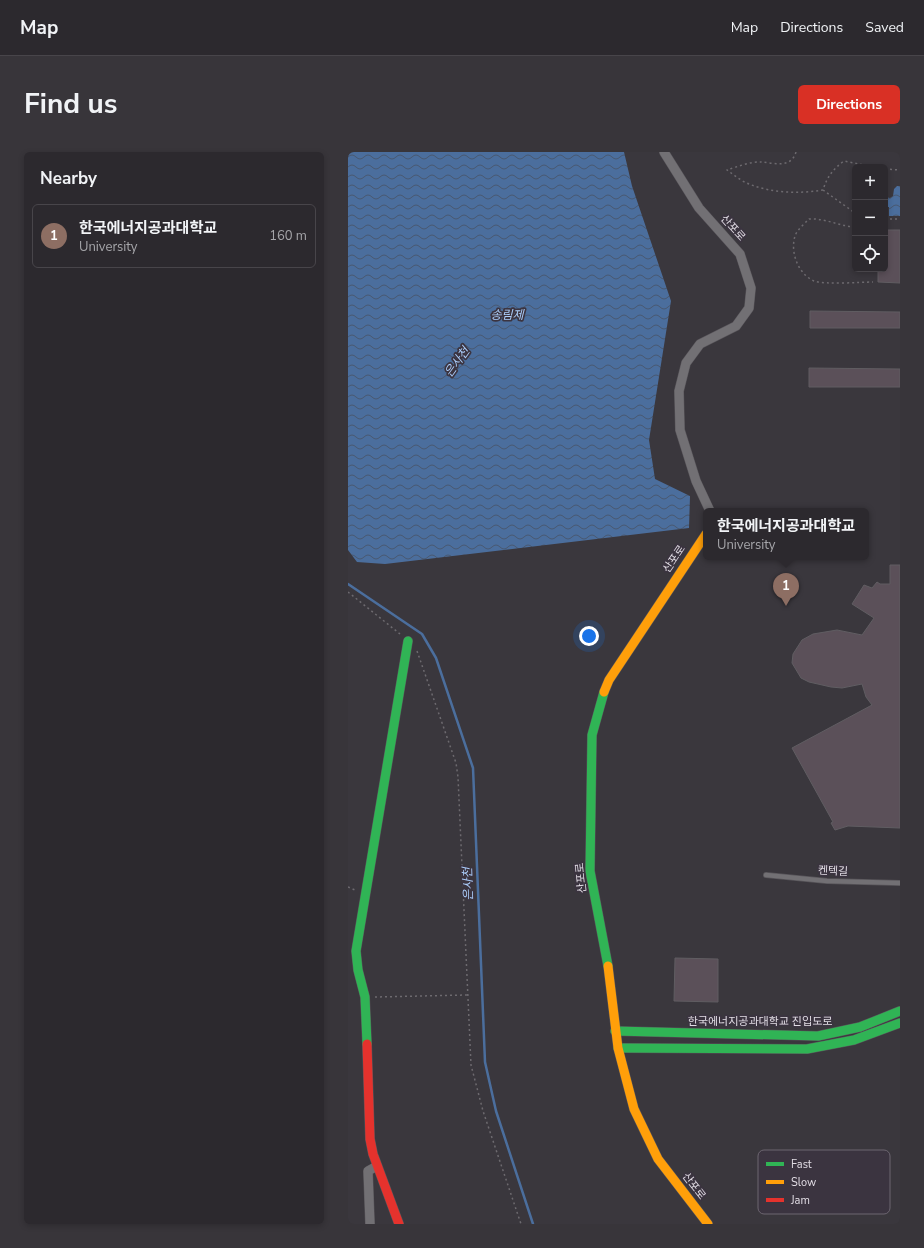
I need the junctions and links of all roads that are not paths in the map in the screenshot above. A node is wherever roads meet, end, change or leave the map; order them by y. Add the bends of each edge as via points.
1 (664, 152) edge
2 (709, 508) edge
3 (703, 538) edge
4 (408, 640) road end
5 (766, 875) dead end
6 (900, 883) edge
7 (900, 1011) edge
8 (900, 1023) edge
9 (615, 1031) junction
10 (618, 1048) junction
11 (377, 1166) junction
12 (370, 1224) edge
13 (399, 1224) edge
14 (708, 1224) edge

1 - 2 street, 산포로 via 699,208 740,254 751,288 749,308 736,326 700,344 686,363 679,391 680,430 696,481
3 - 9 street, 산포로 via 609,680 594,722 591,756 590,871 610,984
4 - 11 street via 357,944 358,970 365,997 368,1123
5 - 6 lane, 켄텍길 via 827,881
7 - 9 street, 한국에너지공과대학교 진입도로 via 860,1028 840,1034 818,1036
8 - 10 street via 866,1038 826,1048
9 - 10 street, 산포로
10 - 14 street, 산포로 via 634,1109 644,1133 658,1159
11 - 12 street via 368,1171
11 - 13 street

